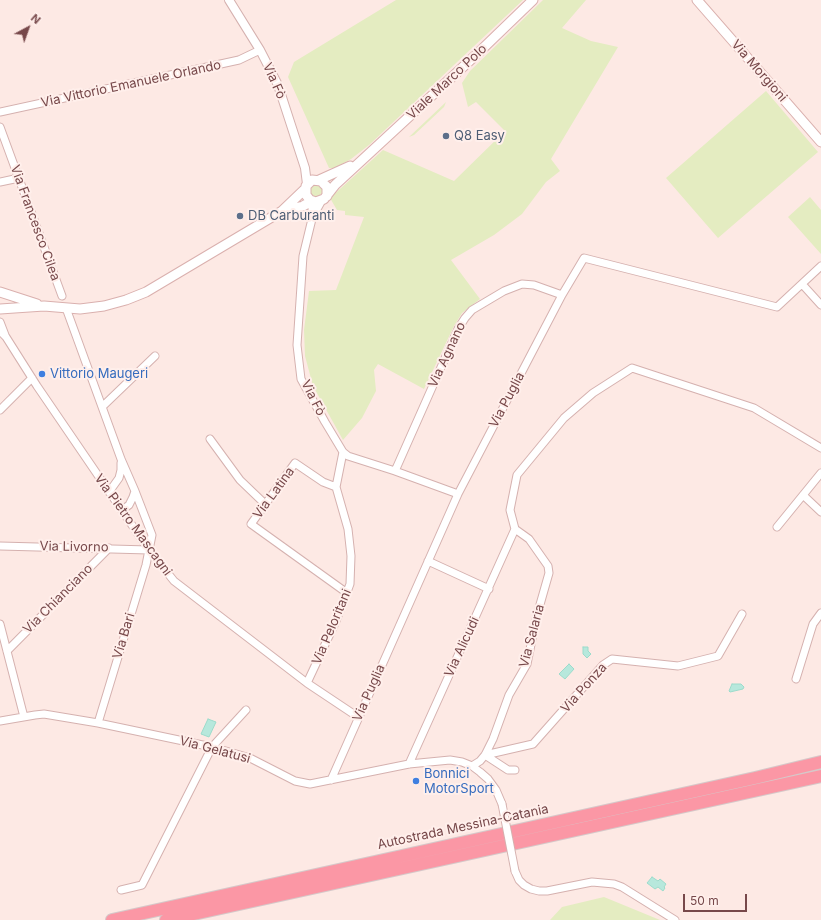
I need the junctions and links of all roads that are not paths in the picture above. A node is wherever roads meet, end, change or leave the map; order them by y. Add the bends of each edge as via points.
1 (229, 0) edge
2 (533, 0) edge
3 (702, 2) edge
4 (260, 50) junction
5 (0, 112) edge
6 (0, 127) edge
7 (821, 142) edge
8 (359, 162) junction
9 (305, 168) junction
10 (19, 178) junction
11 (318, 180) junction
12 (0, 182) edge
13 (306, 186) junction
14 (320, 199) junction
15 (282, 211) junction
16 (821, 266) edge
17 (802, 284) junction
18 (0, 292) edge
19 (562, 295) junction
20 (62, 296) dead end
21 (821, 305) edge
22 (44, 306) junction
23 (66, 308) junction
24 (0, 309) edge
25 (0, 322) edge
26 (0, 331) edge
27 (6, 337) junction
28 (155, 356) dead end
29 (32, 378) junction
30 (103, 406) junction
31 (0, 410) edge
32 (210, 439) dead end
33 (821, 448) edge
34 (343, 452) junction
35 (121, 458) junction
36 (395, 471) junction
37 (821, 473) edge
38 (336, 487) junction
39 (135, 491) junction
40 (109, 492) junction
41 (458, 494) junction
42 (803, 495) junction
43 (265, 504) junction
44 (122, 510) junction
45 (821, 512) edge
46 (777, 527) dead end
47 (515, 529) junction
48 (0, 546) edge
49 (109, 548) junction
50 (149, 550) junction
51 (428, 561) junction
52 (489, 589) junction
53 (347, 593) junction
54 (821, 613) edge
55 (742, 614) dead end
56 (0, 624) edge
57 (7, 650) junction
58 (796, 678) dead end
59 (308, 683) junction
60 (246, 710) dead end
61 (24, 717) junction
62 (358, 718) junction
63 (0, 721) edge
64 (98, 722) junction
65 (212, 747) junction
66 (485, 755) junction
67 (821, 762) edge
68 (409, 764) junction
69 (472, 766) junction
70 (821, 766) edge
71 (515, 770) dead end
72 (821, 776) edge
73 (331, 780) junction
74 (121, 890) dead end
75 (112, 920) edge
76 (135, 920) edge
77 (166, 920) edge
78 (675, 920) edge

1 - 4 street, Via Fò
2 - 8 main road, Viale Marco Polo
3 - 7 main road, Via Morgioni
4 - 5 street, Via Vittorio Emanuele Orlando via 239,60
4 - 9 street, Via Fò via 278,84
6 - 10 street, Via Francesco Cilea
8 - 11 main road
8 - 14 main road, Viale Marco Polo
9 - 11 street
9 - 13 street
10 - 12 street
10 - 20 street, Via Francesco Cilea
11 - 13 main road via 310,181
11 - 14 main road via 328,189
13 - 14 main road via 306,195
13 - 15 main road
14 - 15 main road
14 - 34 street, Via Fò via 312,219 304,256 296,345 302,379
15 - 23 main road via 146,292 104,306
16 - 17 street, Via Puglia
17 - 19 street, Via Puglia via 777,307 584,258
17 - 21 street
18 - 22 main road
19 - 36 street, Via Agnano via 534,285 522,284 504,291 472,310 458,329
19 - 41 street, Via Puglia
22 - 23 main road
22 - 24 main road
23 - 30 street
25 - 27 street
26 - 27 street
27 - 29 street, Via Pietro Mascagni
28 - 30 street
29 - 31 street
29 - 40 street, Via Pietro Mascagni
30 - 35 street
32 - 43 street via 240,480
33 - 47 street via 754,408 632,368 593,393 564,418 517,475 510,510
34 - 36 street via 348,456
34 - 38 street, Via Peloritani
35 - 39 street, Via Bari
35 - 40 street via 122,470
36 - 41 street
37 - 42 street
38 - 43 street, Via Latina via 323,482 295,463
38 - 53 street, Via Peloritani via 348,529 351,556 350,584
39 - 44 street via 129,505
39 - 50 street, Via Bari via 152,535
40 - 44 street, Via Pietro Mascagni
41 - 51 street, Via Puglia
42 - 45 street
42 - 46 street
43 - 53 street, Via Latina via 251,524
44 - 50 street, Via Pietro Mascagni
47 - 52 street, Via Alicudi
47 - 66 street, Via Salaria via 529,539 548,566 549,573 527,664 509,695
48 - 49 street, Via Livorno
49 - 50 street, Via Livorno
49 - 57 street, Via Chianciano
50 - 59 street, Via Pietro Mascagni via 174,581
50 - 64 street, Via Bari
51 - 52 street
51 - 62 street, Via Puglia
52 - 68 street, Via Alicudi
53 - 59 street, Via Peloritani
54 - 58 street via 813,624
55 - 66 street, Via Ponza via 718,656 678,666 612,659 602,665 533,744
56 - 57 street
57 - 61 street
59 - 62 street, Via Pietro Mascagni
60 - 65 street
61 - 63 street, Via Gelatusi
61 - 64 street, Via Gelatusi via 44,714
62 - 73 street, Via Puglia
64 - 65 street, Via Gelatusi
65 - 73 street, Via Gelatusi via 250,758 294,781 310,784
65 - 74 street via 142,886
66 - 69 street, Via Salaria
66 - 71 street via 508,770
67 - 75 highway, Autostrada Messina-Catania
68 - 69 street, Via Gelatusi via 450,760
68 - 73 street, Via Gelatusi
69 - 78 street, Via Gelatusi, bridge via 488,779 496,790 502,804 516,871 524,885 531,889 548,891 592,882 614,884
70 - 76 highway via 684,800
72 - 77 highway, Autostrada Messina-Catania

